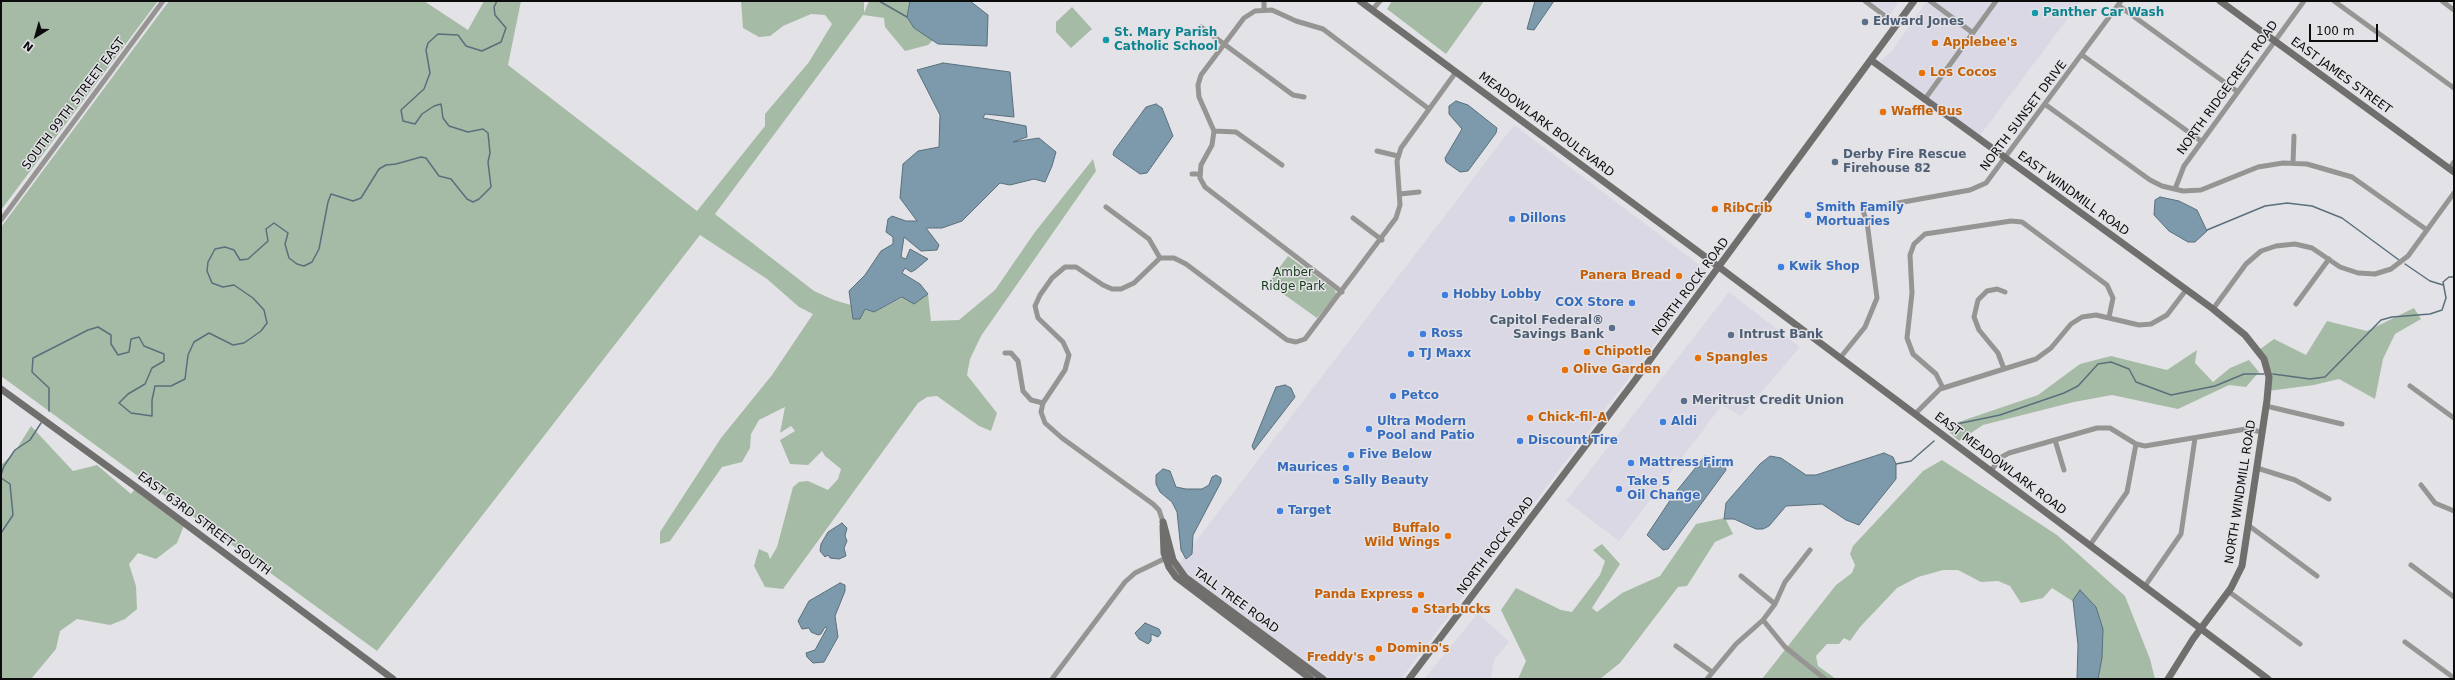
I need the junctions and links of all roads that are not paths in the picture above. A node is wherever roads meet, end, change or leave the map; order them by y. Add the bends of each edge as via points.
1 (163, 1) edge
2 (1264, 1) edge
3 (1360, 1) edge
4 (1380, 1) edge
5 (1865, 1) edge
6 (1914, 1) edge
7 (1930, 1) edge
8 (1996, 1) edge
9 (2220, 1) edge
10 (2304, 1) edge
11 (2334, 1) edge
12 (2442, 1) edge
13 (2120, 3) edge
14 (1264, 9) junction
15 (1372, 10) junction
16 (2454, 10) edge
17 (1897, 25) junction
18 (1201, 27) dead end
19 (1973, 33) junction
20 (2275, 41) junction
21 (1224, 44) junction
22 (2082, 54) junction
23 (1871, 60) junction
24 (1456, 72) junction
25 (2454, 88) edge
26 (2238, 92) junction
27 (1304, 97) dead end
28 (1925, 100) junction
29 (2046, 105) junction
30 (1429, 109) junction
31 (1214, 131) junction
32 (2294, 136) dead end
33 (2202, 141) junction
34 (1377, 151) dead end
35 (1398, 156) junction
36 (2006, 158) junction
37 (2454, 162) edge
38 (2293, 163) junction
39 (1282, 165) dead end
40 (2451, 170) edge
41 (1192, 174) dead end
42 (1200, 174) junction
43 (2175, 189) junction
44 (1419, 192) dead end
45 (2454, 193) edge
46 (1400, 194) junction
47 (1106, 207) dead end
48 (1353, 218) dead end
49 (1, 220) edge
50 (2427, 230) junction
51 (1382, 240) junction
52 (1160, 258) junction
53 (2329, 259) junction
54 (1719, 267) junction
55 (2186, 290) junction
56 (1342, 292) junction
57 (2005, 292) dead end
58 (2296, 304) dead end
59 (2213, 309) junction
60 (2109, 317) junction
61 (2259, 350) joint
62 (1005, 353) dead end
63 (1840, 358) junction
64 (2004, 369) junction
65 (2410, 386) dead end
66 (1943, 388) junction
67 (1, 389) edge
68 (1042, 403) junction
69 (2266, 406) junction
70 (1915, 414) junction
71 (2454, 418) edge
72 (2342, 424) dead end
73 (2262, 432) junction
74 (2195, 438) junction
75 (2055, 440) junction
76 (2136, 444) junction
77 (2257, 468) junction
78 (2064, 470) dead end
79 (1991, 471) junction
80 (2421, 485) dead end
81 (2329, 499) dead end
82 (2454, 511) edge
83 (1164, 522) junction
84 (2248, 525) junction
85 (2090, 545) junction
86 (1810, 550) dead end
87 (1166, 558) junction
88 (2411, 565) dead end
89 (1741, 576) dead end
90 (2317, 576) dead end
91 (2144, 586) junction
92 (2228, 592) junction
93 (2454, 597) edge
94 (1774, 604) junction
95 (1763, 620) junction
96 (2201, 629) junction
97 (2405, 642) dead end
98 (2300, 644) dead end
99 (1676, 646) dead end
100 (1712, 672) junction
101 (2454, 678) edge
102 (393, 679) edge
103 (1052, 679) edge
104 (1311, 679) edge
105 (1323, 679) edge
106 (1409, 679) edge
107 (1707, 679) edge
108 (1825, 679) edge
109 (2168, 679) edge
110 (2268, 679) edge

1 - 49 street, SOUTH 99TH STREET EAST
2 - 14 street
3 - 15 street, MEADOWLARK BOULEVARD
4 - 15 street
5 - 17 street
6 - 17 street, NORTH ROCK ROAD
7 - 19 street
8 - 19 street
9 - 20 street, EAST JAMES STREET
10 - 20 street, NORTH RIDGECREST ROAD
11 - 25 street
12 - 16 street
13 - 22 street, NORTH SUNSET DRIVE
13 - 26 street
14 - 21 street via 1246,16
14 - 30 street via 1277,11 1296,21 1323,29
15 - 24 street, MEADOWLARK BOULEVARD
17 - 23 street, NORTH ROCK ROAD
18 - 21 street
19 - 28 street
20 - 26 street, NORTH RIDGECREST ROAD
20 - 40 street, EAST JAMES STREET
21 - 27 street via 1293,95
21 - 31 street via 1204,70 1198,85 1199,97
22 - 29 street, NORTH SUNSET DRIVE
22 - 33 street
23 - 28 street, EAST WINDMILL ROAD
23 - 54 street, NORTH ROCK ROAD
24 - 30 street
24 - 54 street, MEADOWLARK BOULEVARD
26 - 33 street, NORTH RIDGECREST ROAD
28 - 36 street, EAST WINDMILL ROAD
29 - 36 street, NORTH SUNSET DRIVE
29 - 43 street via 2150,180
30 - 35 street via 1404,142
31 - 39 street via 1236,132
31 - 42 street via 1213,142 1202,161
32 - 38 street
33 - 43 street, NORTH RIDGECREST ROAD via 2184,166
34 - 35 street
35 - 46 street
36 - 55 street, EAST WINDMILL ROAD
36 - 63 street, NORTH SUNSET DRIVE via 1986,183 1970,190 1862,208 1867,222 1877,298 1865,326
37 - 40 street
38 - 43 street via 2248,169 2201,190
38 - 50 street via 2321,166 2352,177
41 - 42 street
42 - 56 street via 1202,183 1208,191
44 - 46 street
45 - 50 street
46 - 51 street via 1396,218
47 - 52 street via 1149,239
48 - 51 street
50 - 53 street via 2408,256 2386,271 2358,273 2345,269
51 - 56 street
52 - 56 street via 1174,258 1186,264 1286,340 1296,344 1308,337
52 - 68 street via 1134,283 1121,289 1106,287 1074,267 1062,269 1052,278 1038,298 1035,310 1041,321 1065,345 1069,358 1065,370
53 - 58 street
53 - 59 street via 2304,245 2284,244 2268,248 2246,264
54 - 63 street, EAST MEADOWLARK ROAD
54 - 106 street, NORTH ROCK ROAD
55 - 59 street, EAST WINDMILL ROAD
55 - 60 street via 2167,314 2154,323 2140,325
57 - 64 street via 1997,289 1987,291 1978,300 1974,312 1977,327 1994,346
59 - 61 street, EAST WINDMILL ROAD
60 - 64 street via 2093,315 2077,319 2042,356
60 - 66 street via 2112,298 2107,285 2022,222 2011,221 1925,234 1914,244 1910,255 1912,301 1907,338 1913,354 1936,374
61 - 69 street, NORTH WINDMILL ROAD via 2268,372
62 - 68 street via 1011,353 1020,365 1020,383 1023,391 1031,400
63 - 70 street, EAST MEADOWLARK ROAD
64 - 66 street
65 - 71 street
66 - 70 street via 1932,394
67 - 102 street, EAST 63RD STREET SOUTH
68 - 83 street, TALL TREE ROAD via 1042,416 1050,428 1153,504
69 - 72 street
69 - 73 street, NORTH WINDMILL ROAD
70 - 79 street, EAST MEADOWLARK ROAD
73 - 74 street via 2246,429
73 - 77 street, NORTH WINDMILL ROAD
74 - 76 street via 2148,446
74 - 91 street via 2181,534
75 - 76 street via 2105,428 2116,431
75 - 78 street
75 - 79 street via 2003,456
76 - 85 street via 2127,492
77 - 81 street via 2295,480
77 - 84 street, NORTH WINDMILL ROAD
79 - 85 street, EAST MEADOWLARK ROAD
80 - 82 street via 2435,503
83 - 87 street, TALL TREE ROAD via 1162,533
83 - 105 street, TALL TREE ROAD via 1173,560 1185,577
84 - 90 street
84 - 92 street, NORTH WINDMILL ROAD via 2242,566
85 - 91 street, EAST MEADOWLARK ROAD
86 - 94 street via 1785,582
87 - 103 street via 1135,573 1125,582
87 - 104 street, TALL TREE ROAD via 1169,567 1183,584
88 - 93 street
89 - 94 street
91 - 96 street, EAST MEADOWLARK ROAD
92 - 96 street, NORTH WINDMILL ROAD
92 - 98 street
94 - 95 street
95 - 100 street via 1736,644
95 - 108 street via 1785,647
96 - 109 street, NORTH WINDMILL ROAD
96 - 110 street, EAST MEADOWLARK ROAD
97 - 101 street
99 - 100 street
100 - 107 street

